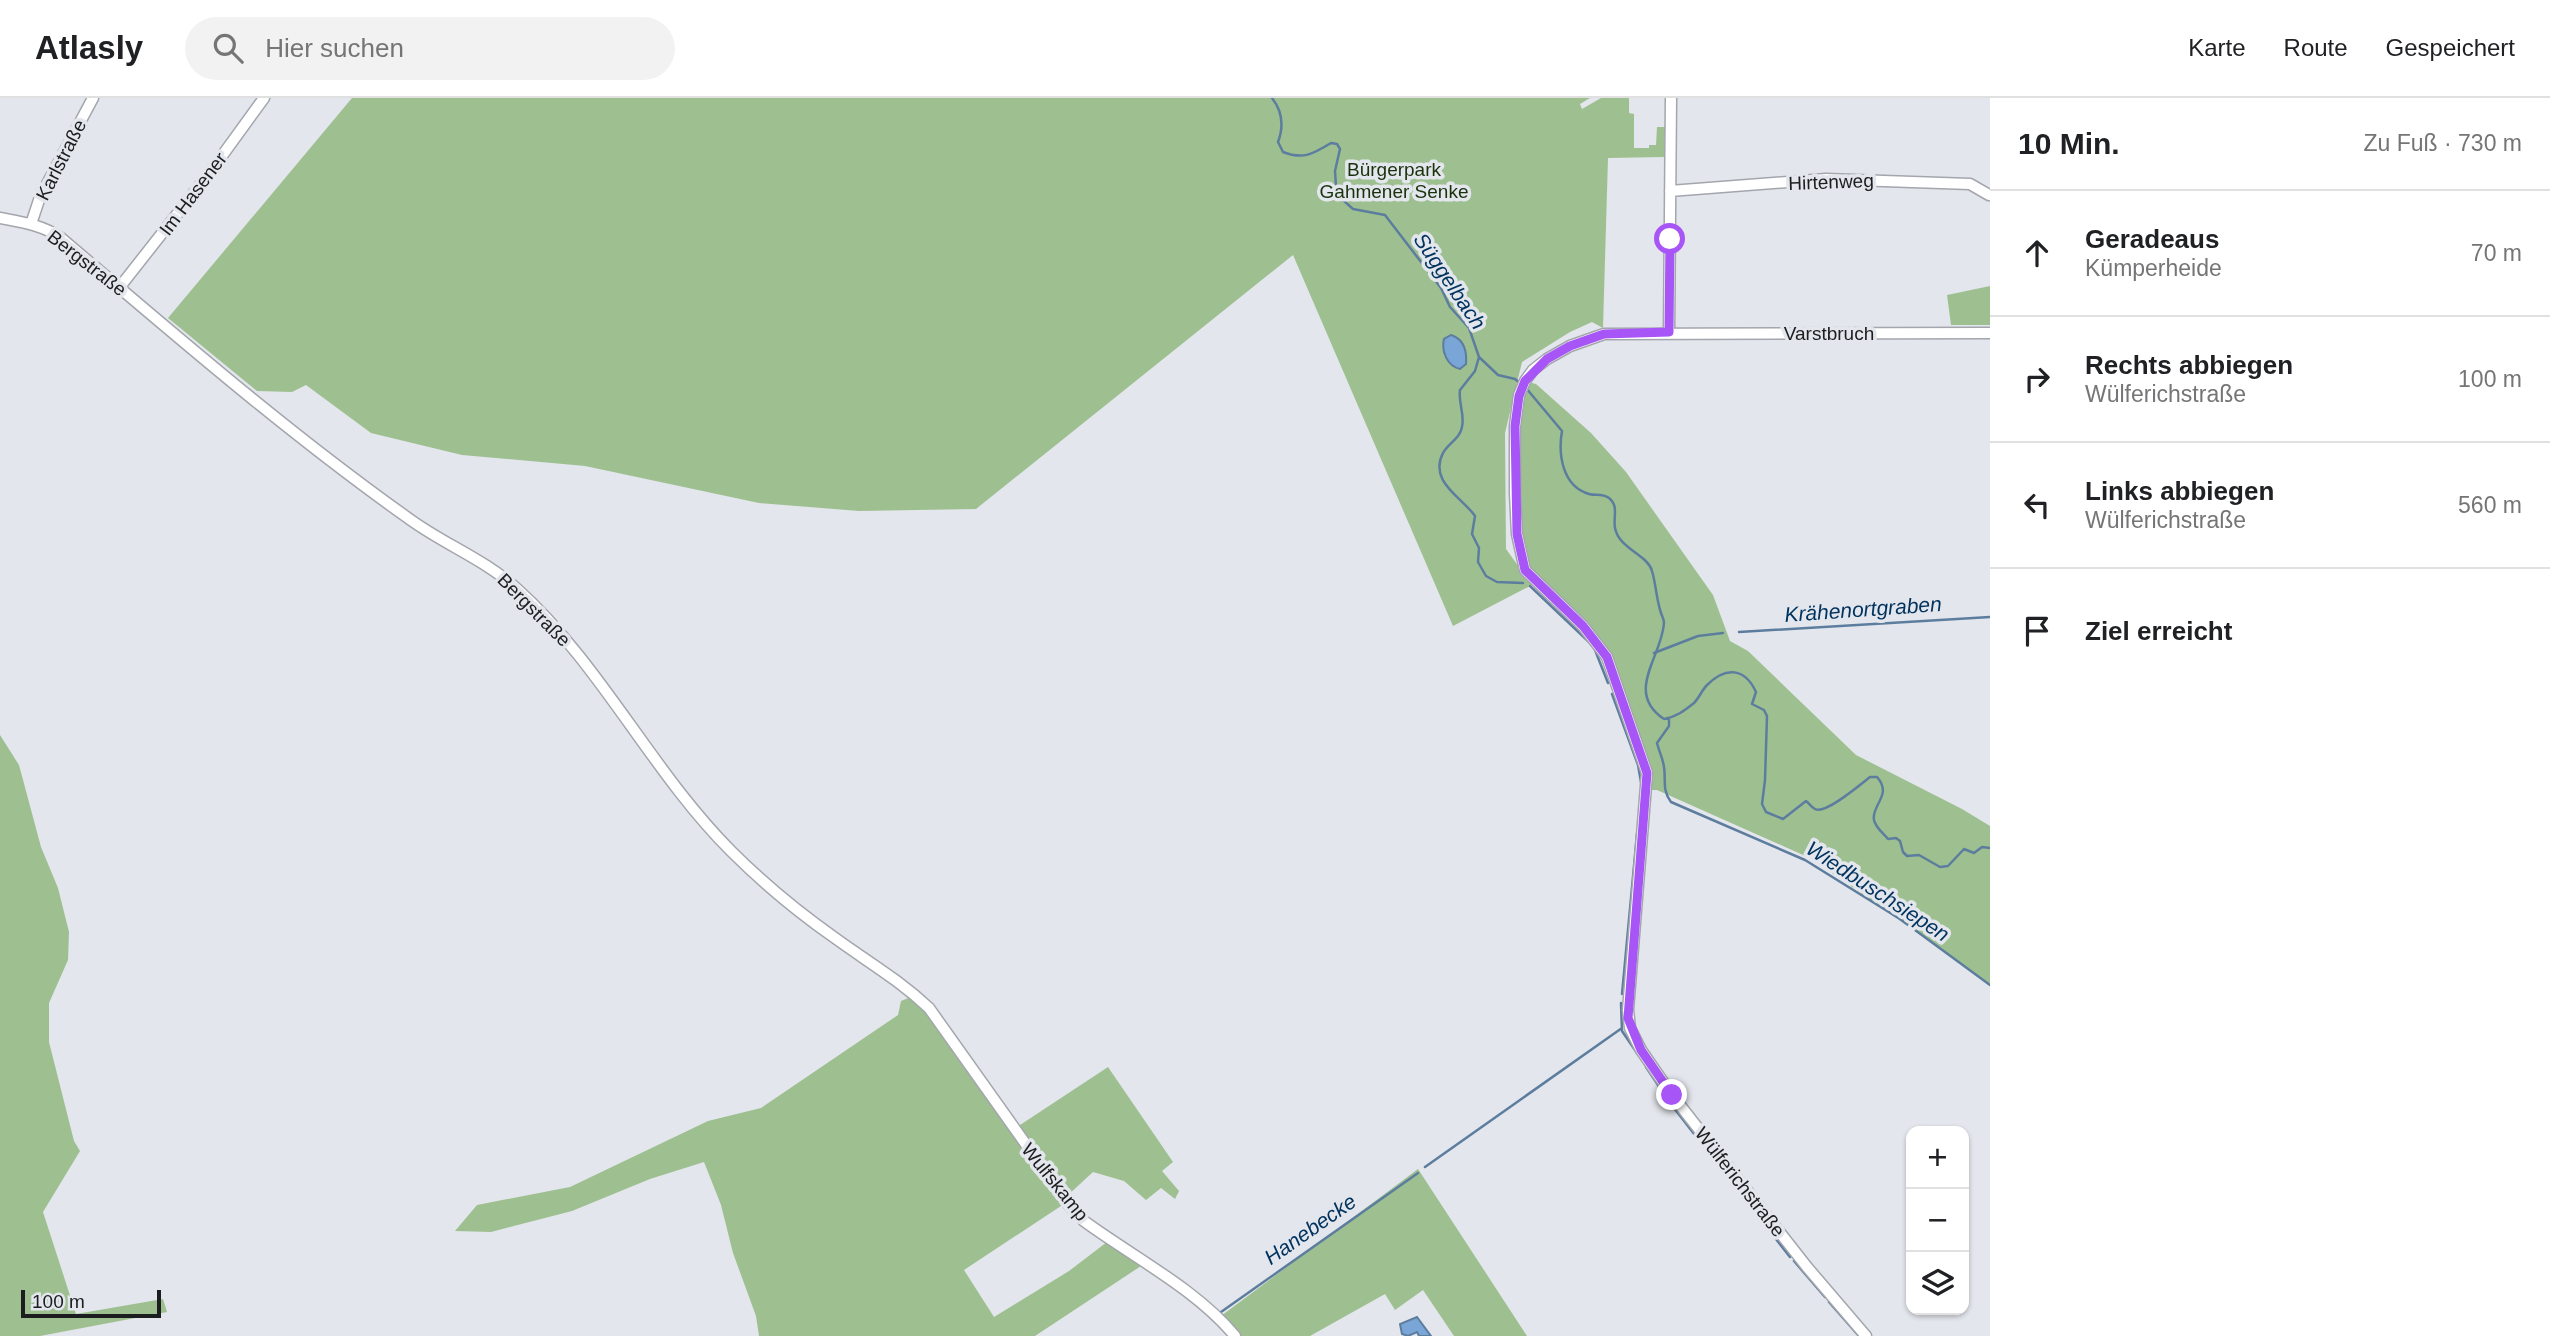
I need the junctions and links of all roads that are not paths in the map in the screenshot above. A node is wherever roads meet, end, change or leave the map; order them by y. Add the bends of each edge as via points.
1 (93, 98) edge
2 (264, 98) edge
3 (1671, 98) edge
4 (1670, 191) junction
5 (1989, 195) edge
6 (0, 218) edge
7 (31, 224) junction
8 (119, 288) junction
9 (1669, 332) junction
10 (1990, 333) edge
11 (939, 1023) joint
12 (1235, 1336) edge
13 (1866, 1336) edge

1 - 7 street, Karlstraße via 40,197
2 - 8 street, Im Hasener
3 - 4 street
4 - 5 street, Hirtenweg via 1826,179 1970,184
4 - 9 street
6 - 7 street, Bergstraße
7 - 8 street, Bergstraße via 61,238
8 - 11 street, Bergstraße via 261,407 410,520 488,565 516,588 560,631 692,808 732,852 808,918 904,985
9 - 10 street, Varstbruch
9 - 13 street, Wülferichstraße via 1591,337 1547,359 1525,381 1515,426 1514,467 1521,558 1525,570 1583,626 1607,657 1647,773 1630,1028 1709,1143
11 - 12 street, Wulfskamp via 1085,1222 1204,1306

